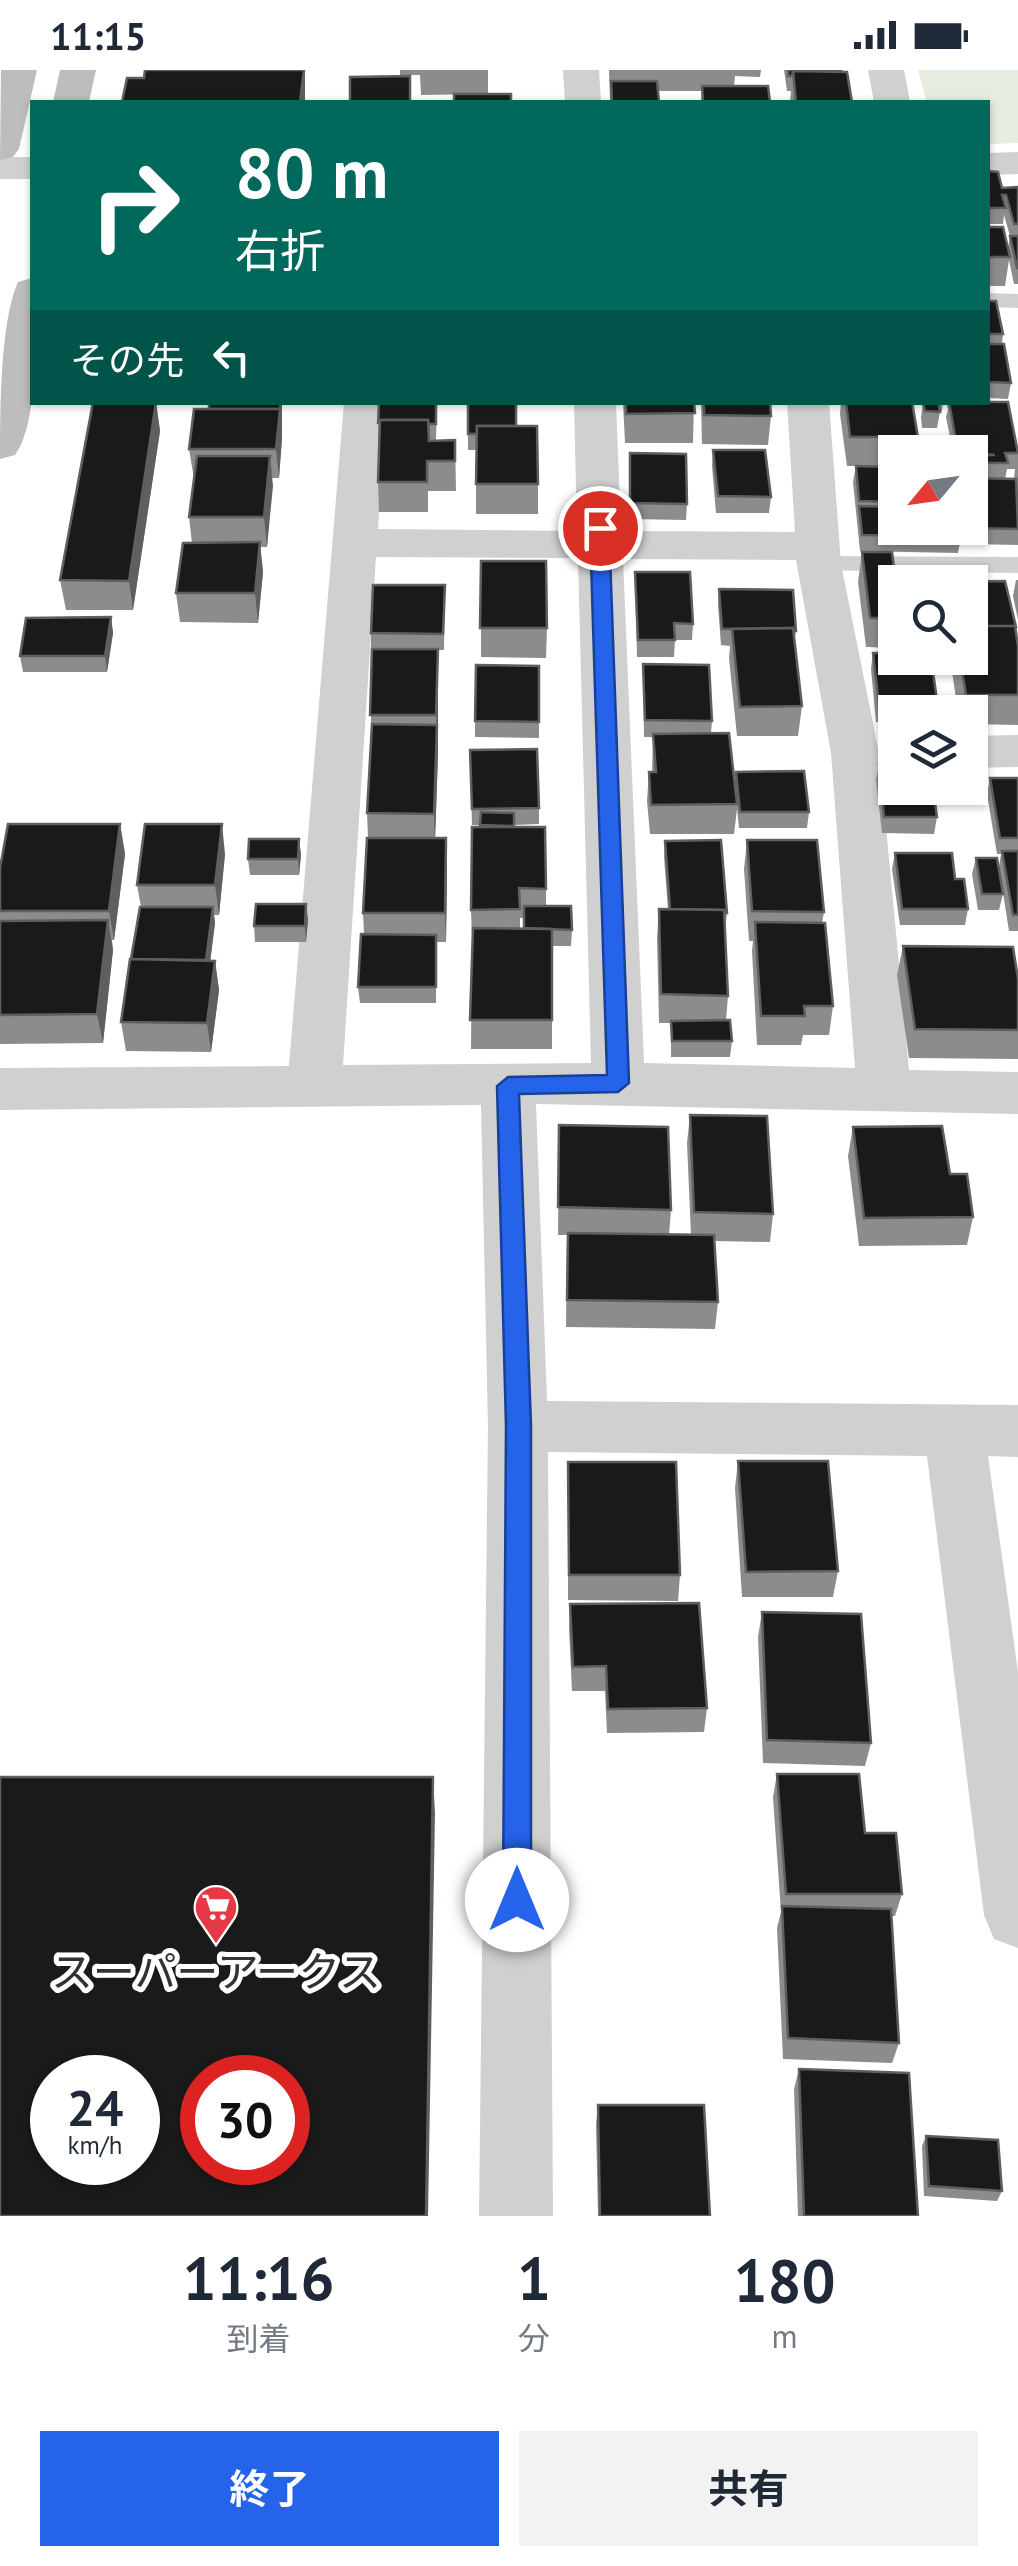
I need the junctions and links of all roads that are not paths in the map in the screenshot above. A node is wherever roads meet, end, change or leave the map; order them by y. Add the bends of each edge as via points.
1 (18, 70) edge
2 (78, 70) edge
3 (582, 70) edge
4 (886, 70) edge
5 (72, 100) edge
6 (583, 100) edge
7 (892, 100) edge
8 (0, 149) edge
9 (990, 164) edge
10 (1018, 164) edge
11 (0, 168) edge
12 (30, 168) edge
13 (30, 300) edge
14 (990, 300) edge
15 (1018, 300) edge
16 (365, 405) edge
17 (594, 405) edge
18 (808, 405) edge
19 (0, 446) edge
20 (358, 543) junction
21 (600, 545) junction
22 (820, 555) junction
23 (1018, 565) edge
24 (988, 752) edge
25 (1018, 752) edge
26 (875, 753) edge
27 (618, 1083) junction
28 (508, 1086) junction
29 (0, 1089) edge
30 (314, 1089) junction
31 (884, 1092) junction
32 (1018, 1093) edge
33 (518, 1426) junction
34 (1018, 1431) edge
35 (954, 1432) junction
36 (1018, 1915) edge
37 (516, 2216) edge

1 - 8 main road
2 - 5 main road
3 - 6 street
4 - 7 street
9 - 10 street
11 - 12 street
13 - 19 main road
14 - 15 lane
16 - 20 street
17 - 21 street
18 - 22 street
20 - 21 street
20 - 30 street
21 - 22 street
21 - 27 street
22 - 23 lane
22 - 26 street
24 - 25 street
26 - 31 street via 890,947
27 - 28 street
27 - 31 street
28 - 30 street
28 - 33 street
29 - 30 street
31 - 32 street
33 - 35 street
33 - 37 street
34 - 35 street
35 - 36 street

